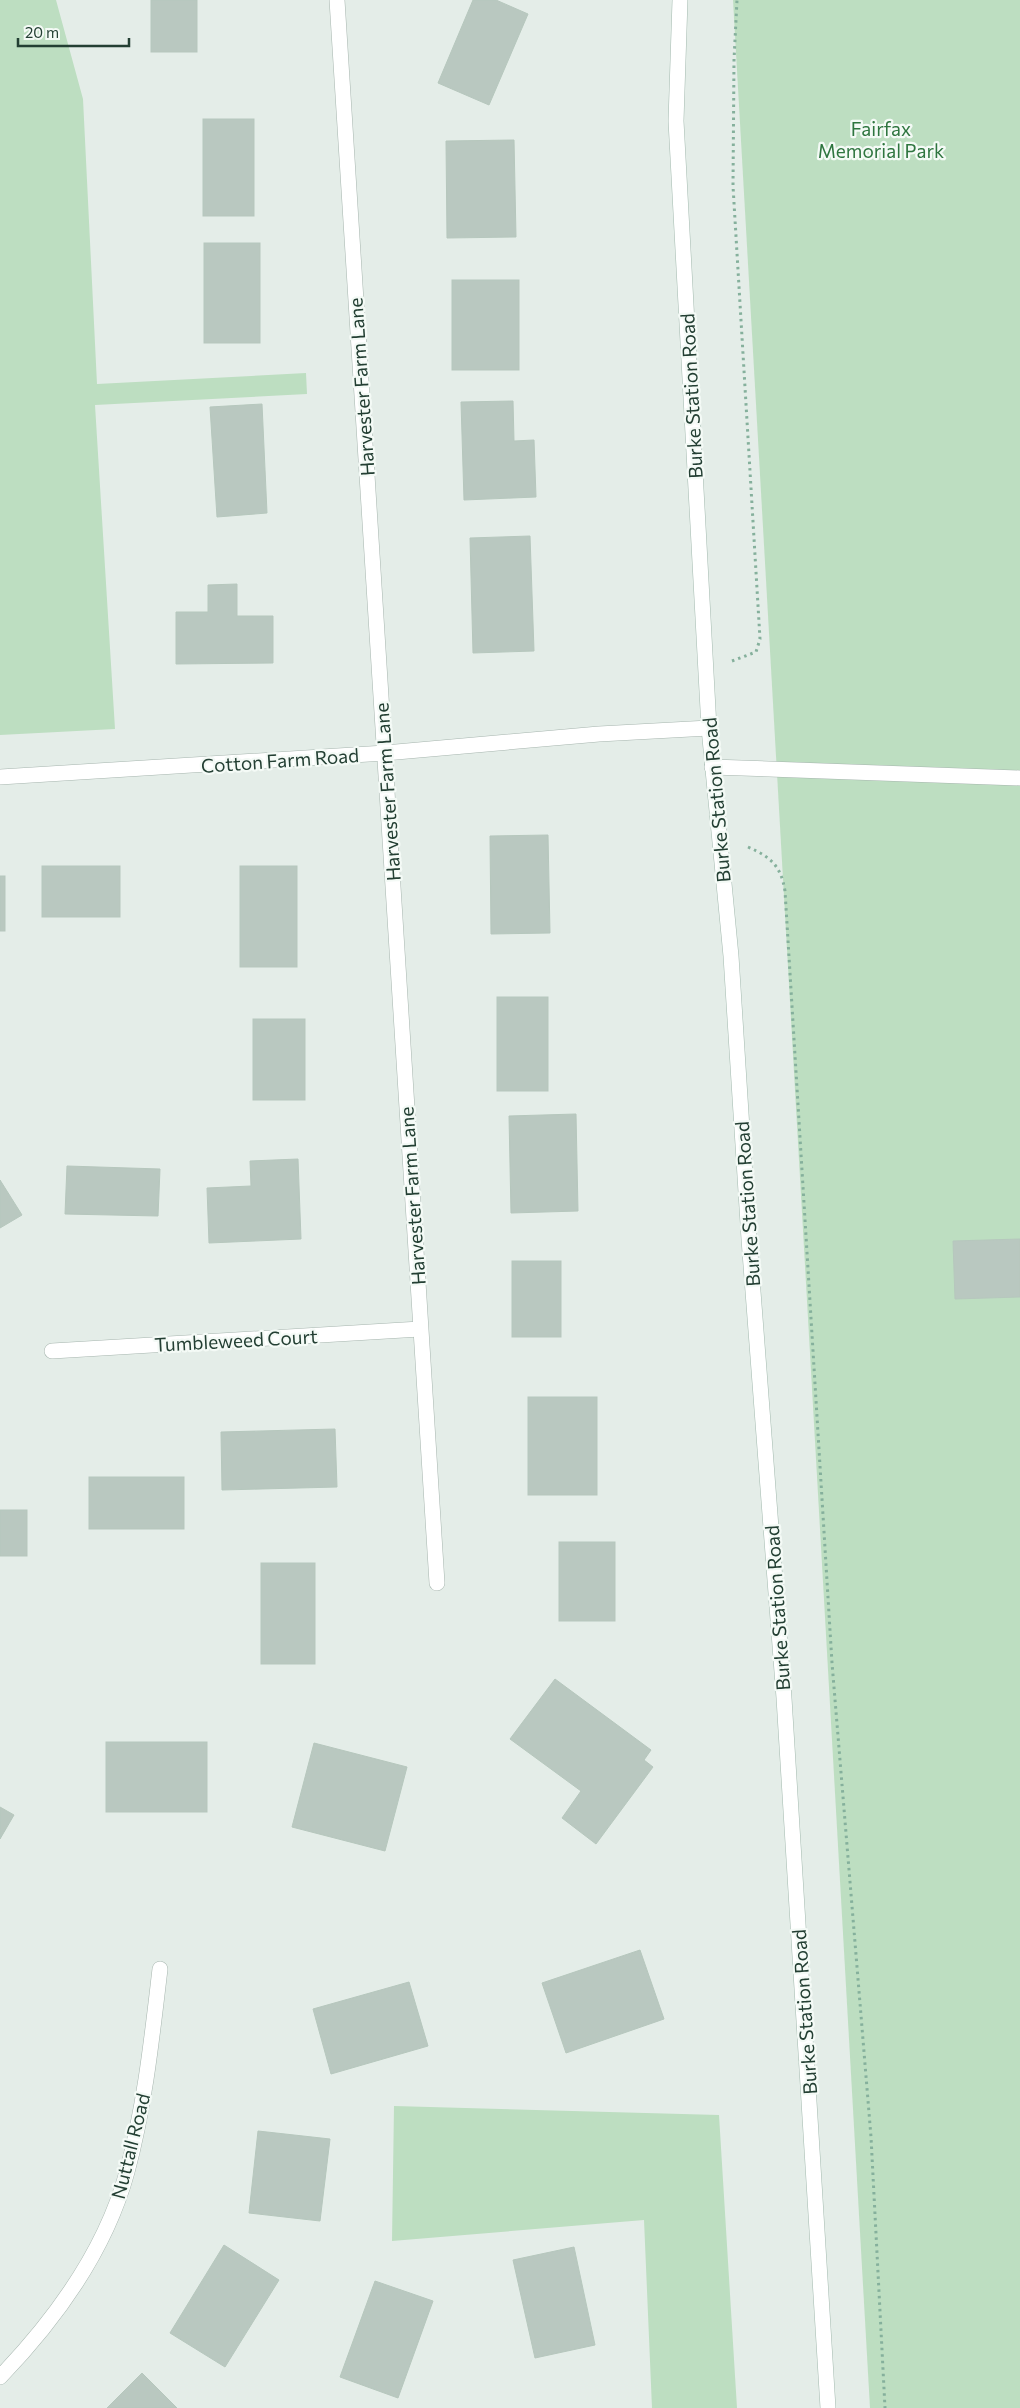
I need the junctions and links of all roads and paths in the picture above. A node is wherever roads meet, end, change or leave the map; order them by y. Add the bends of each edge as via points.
1 (337, 0) edge
2 (680, 0) edge
3 (737, 0) edge
4 (706, 669) junction
5 (709, 728) junction
6 (385, 753) junction
7 (712, 767) junction
8 (0, 777) edge
9 (1020, 778) edge
10 (720, 844) junction
11 (420, 1329) junction
12 (52, 1351) dead end
13 (437, 1583) dead end
14 (160, 1969) dead end
15 (0, 2377) edge
16 (828, 2408) edge
17 (885, 2408) edge

1 - 6 street, Harvester Farm Lane
2 - 4 street, Burke Station Road via 676,121
3 - 4 path via 733,186 760,639 759,648 752,655
4 - 5 street, Burke Station Road
5 - 6 street, Cotton Farm Road
5 - 7 street, Burke Station Road
6 - 8 street, Cotton Farm Road
6 - 11 street, Harvester Farm Lane
7 - 9 street
7 - 10 street, Burke Station Road
10 - 16 street, Burke Station Road via 731,956 784,1698
10 - 17 path via 745,846 764,854 782,875 785,891 832,1663 872,2137
11 - 12 street, Tumbleweed Court
11 - 13 street, Harvester Farm Lane
14 - 15 street, Nuttall Road via 143,2101 126,2173 113,2210 96,2247 55,2314

